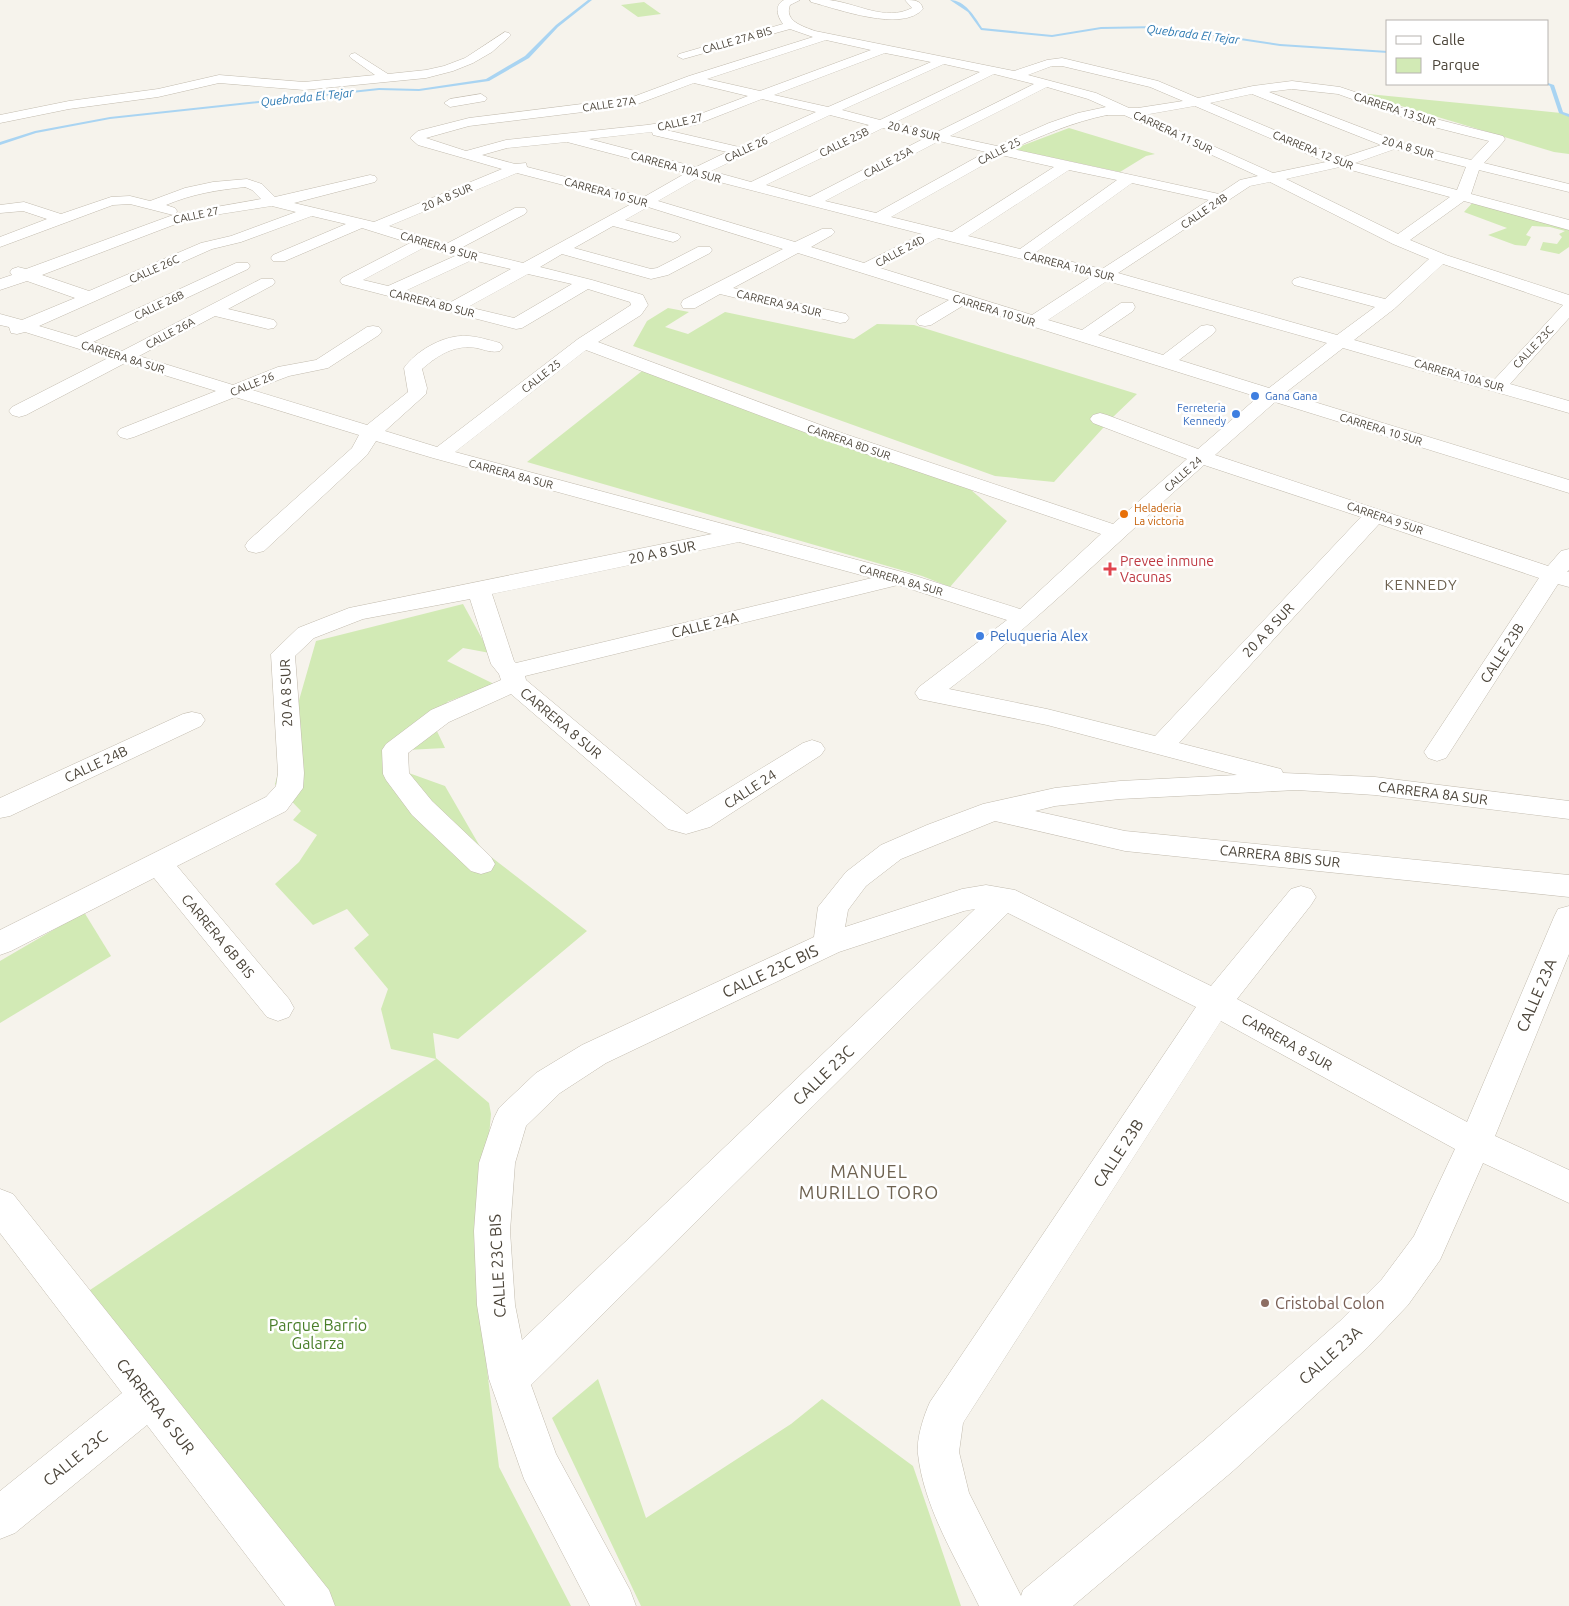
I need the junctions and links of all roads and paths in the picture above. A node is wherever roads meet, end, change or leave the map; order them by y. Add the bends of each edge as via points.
1 (794, 0) edge
2 (815, 0) edge
3 (910, 0) edge
4 (790, 25) junction
5 (505, 35) dead end
6 (825, 37) junction
7 (884, 49) junction
8 (355, 56) dead end
9 (683, 56) dead end
10 (942, 61) junction
11 (991, 71) junction
12 (1015, 75) junction
13 (386, 78) junction
14 (693, 79) junction
15 (1046, 82) junction
16 (1253, 90) junction
17 (761, 96) junction
18 (482, 98) dead end
19 (1198, 102) junction
20 (829, 111) junction
21 (1131, 112) junction
22 (0, 119) edge
23 (1427, 121) junction
24 (469, 122) junction
25 (884, 123) junction
26 (1411, 127) dead end
27 (647, 129) junction
28 (937, 136) junction
29 (565, 137) junction
30 (418, 138) joint
31 (1394, 139) junction
32 (1001, 150) junction
33 (740, 151) junction
34 (466, 156) junction
35 (535, 160) dead end
36 (1340, 163) junction
37 (1068, 164) junction
38 (1474, 165) junction
39 (518, 168) junction
40 (698, 172) junction
41 (1269, 176) junction
42 (1130, 178) junction
43 (370, 179) dead end
44 (751, 187) junction
45 (1569, 188) edge
46 (1463, 195) junction
47 (1223, 199) junction
48 (272, 202) junction
49 (646, 202) junction
50 (812, 202) junction
51 (153, 205) junction
52 (0, 209) edge
53 (520, 210) dead end
54 (313, 211) junction
55 (186, 215) junction
56 (60, 219) junction
57 (877, 219) junction
58 (611, 222) junction
59 (368, 225) junction
60 (1569, 225) edge
61 (142, 230) junction
62 (827, 232) dead end
63 (935, 233) junction
64 (673, 237) dead end
65 (954, 238) junction
66 (1399, 241) junction
67 (0, 242) edge
68 (424, 242) junction
69 (207, 246) junction
70 (798, 248) junction
71 (447, 249) junction
72 (560, 249) junction
73 (704, 250) dead end
74 (86, 252) junction
75 (1023, 254) junction
76 (469, 255) junction
77 (279, 258) dead end
78 (1440, 258) junction
79 (113, 260) dead end
80 (132, 265) dead end
81 (0, 266) edge
82 (242, 266) dead end
83 (526, 269) junction
84 (866, 269) junction
85 (150, 270) junction
86 (936, 271) dead end
87 (26, 275) junction
88 (1106, 275) junction
89 (268, 282) dead end
90 (1300, 282) dead end
91 (586, 283) junction
92 (0, 285) edge
93 (914, 285) junction
94 (718, 289) junction
95 (389, 292) junction
96 (89, 297) junction
97 (637, 299) joint
98 (960, 300) junction
99 (1569, 301) edge
100 (690, 304) dead end
101 (1388, 304) junction
102 (1127, 307) dead end
103 (453, 308) junction
104 (1569, 308) edge
105 (213, 310) junction
106 (840, 318) dead end
107 (0, 319) edge
108 (925, 321) dead end
109 (1033, 322) junction
110 (268, 324) dead end
111 (23, 326) junction
112 (373, 330) dead end
113 (1207, 330) dead end
114 (0, 336) edge
115 (1084, 337) junction
116 (1339, 342) junction
117 (77, 343) junction
118 (584, 343) junction
119 (494, 347) dead end
120 (124, 358) junction
121 (1164, 362) junction
122 (1498, 386) junction
123 (236, 392) junction
124 (1271, 394) junction
125 (1569, 407) edge
126 (19, 411) dead end
127 (1100, 419) dead end
128 (127, 433) dead end
129 (370, 433) junction
130 (440, 454) junction
131 (1201, 457) junction
132 (1569, 487) edge
133 (1376, 514) junction
134 (1116, 532) junction
135 (740, 535) junction
136 (256, 546) dead end
137 (1569, 556) edge
138 (1561, 577) edge
139 (898, 578) junction
140 (479, 590) junction
141 (1024, 618) junction
142 (513, 677) junction
143 (928, 692) joint
144 (192, 720) dead end
145 (1161, 746) junction
146 (812, 749) dead end
147 (1437, 752) dead end
148 (1297, 782) junction
149 (0, 809) edge
150 (1569, 810) edge
151 (993, 811) junction
152 (686, 824) joint
153 (158, 863) junction
154 (481, 864) dead end
155 (1569, 886) edge
156 (1301, 897) dead end
157 (1005, 898) junction
158 (1569, 917) edge
159 (0, 943) edge
160 (828, 944) junction
161 (1216, 1003) junction
162 (278, 1008) dead end
163 (1475, 1143) junction
164 (1569, 1187) edge
165 (0, 1205) edge
166 (509, 1379) junction
167 (149, 1397) junction
168 (0, 1518) edge
169 (313, 1606) edge
170 (614, 1606) edge
171 (1003, 1606) edge
172 (1039, 1606) edge

1 - 4 street via 785,2 783,11
2 - 3 street via 894,16 918,9
4 - 6 street, CARRERA 11 SUR
4 - 9 street, CALLE 27A BIS
5 - 13 street via 478,56 444,71
6 - 7 street, CARRERA 11 SUR
6 - 14 street, CALLE 27A
7 - 10 street, CARRERA 11 SUR
7 - 17 street, CALLE 27
8 - 13 street
10 - 11 street, CARRERA 11 SUR
10 - 20 street, CALLE 26
11 - 12 street, CARRERA 11 SUR
11 - 25 street, CALLE 25B
12 - 15 street, CARRERA 11 SUR
12 - 19 street, CARRERA 12 SUR via 1062,62 1147,82
13 - 22 street via 323,86 219,79 158,93
14 - 17 street, 20 A 8 SUR
14 - 24 street, CALLE 27A via 632,102
15 - 21 street, CARRERA 11 SUR
15 - 28 street, CALLE 25A
16 - 19 street
16 - 23 street, CARRERA 13 SUR via 1292,85 1340,91
16 - 31 street, 20 A 8 SUR via 1378,138
17 - 20 street, 20 A 8 SUR
17 - 27 street, CALLE 27 via 690,122
18 - 24 street via 450,103
19 - 21 street
19 - 36 street, CARRERA 12 SUR
20 - 25 street, 20 A 8 SUR
20 - 33 street, CALLE 26
21 - 32 street, CALLE 25 via 1107,111 1083,116
21 - 41 street, CARRERA 11 SUR
23 - 26 street
23 - 38 street, CARRERA 13 SUR via 1498,139
24 - 30 street, CALLE 27A
25 - 28 street, 20 A 8 SUR
25 - 44 street, CALLE 25B
27 - 29 street, CALLE 27
27 - 33 street
28 - 32 street, 20 A 8 SUR
28 - 50 street, CALLE 25A
29 - 34 street, CALLE 27 via 506,144
29 - 40 street, CARRERA 10A SUR
30 - 34 street, CARRERA 10 SUR
31 - 36 street, CALLE 24B
31 - 38 street, 20 A 8 SUR
32 - 37 street, 20 A 8 SUR
32 - 57 street, CALLE 25
33 - 40 street, CALLE 26
34 - 39 street, CARRERA 10 SUR
35 - 39 street
36 - 41 street, CALLE 24B
36 - 46 street, CARRERA 12 SUR
37 - 42 street, 20 A 8 SUR
37 - 65 street
38 - 45 street, 20 A 8 SUR
38 - 46 street
39 - 49 street, CARRERA 10 SUR
39 - 59 street, 20 A 8 SUR
40 - 44 street, CARRERA 10A SUR
40 - 49 street, CALLE 26
41 - 47 street, CALLE 24B via 1245,183
41 - 66 street, CARRERA 11 SUR
42 - 47 street, 20 A 8 SUR
42 - 75 street
43 - 48 street, CALLE 27
44 - 50 street, CARRERA 10A SUR
46 - 60 street, CARRERA 12 SUR
46 - 66 street
47 - 88 street, CALLE 24B
48 - 51 street, CARRERA 9 SUR via 257,187 235,183 185,192
48 - 54 street, CARRERA 9 SUR
48 - 55 street, CALLE 27
49 - 58 street, CALLE 26
49 - 70 street, CARRERA 10 SUR
50 - 57 street, CARRERA 10A SUR
51 - 55 street
51 - 56 street via 122,199
52 - 56 street via 24,206
53 - 71 street
54 - 59 street, CARRERA 9 SUR
54 - 69 street, CALLE 26C
55 - 61 street, CALLE 27
56 - 67 street
57 - 63 street, CARRERA 10A SUR
58 - 64 street
58 - 72 street, CALLE 26
59 - 68 street, CARRERA 9 SUR
59 - 77 street
61 - 69 street
61 - 74 street, CALLE 27
62 - 70 street
63 - 65 street, CARRERA 10A SUR
63 - 84 street, CALLE 24D
65 - 75 street, CARRERA 10A SUR
66 - 78 street, CARRERA 11 SUR
68 - 71 street, CARRERA 9 SUR
68 - 95 street, CARRERA 8D SUR via 348,281
69 - 85 street, CALLE 26C
70 - 84 street, CARRERA 10 SUR
70 - 94 street
71 - 76 street, CARRERA 9 SUR
72 - 73 street via 651,274 662,272
72 - 83 street, CALLE 26
74 - 79 street
74 - 87 street, CALLE 27
75 - 88 street, CARRERA 10A SUR
76 - 83 street, CARRERA 9 SUR
76 - 95 street
78 - 99 street, CARRERA 11 SUR
78 - 101 street, CALLE 24
80 - 85 street
81 - 87 street
82 - 117 street, CALLE 26B
83 - 91 street, CARRERA 9 SUR
83 - 103 street, CALLE 26
84 - 93 street, CARRERA 10 SUR
85 - 96 street, CALLE 26C
86 - 93 street
87 - 92 street, CALLE 27
87 - 96 street
88 - 109 street, CALLE 24B
88 - 116 street, CARRERA 10A SUR
89 - 105 street, CALLE 26A
90 - 101 street
91 - 97 street, CARRERA 9 SUR
91 - 103 street, CARRERA 8D SUR via 516,324
93 - 98 street, CARRERA 10 SUR
94 - 100 street
94 - 106 street, CARRERA 9A SUR
95 - 103 street, CARRERA 8D SUR
96 - 111 street, CALLE 26C
97 - 118 street, CALLE 25 via 640,306 635,311
98 - 108 street
98 - 109 street, CARRERA 10 SUR
101 - 116 street, CALLE 24
102 - 115 street
104 - 122 street, CALLE 23C
105 - 110 street
105 - 120 street, CALLE 26A
107 - 111 street, CARRERA 8A SUR
109 - 115 street, CARRERA 10 SUR
111 - 114 street, CALLE 26C
111 - 117 street, CARRERA 8A SUR
112 - 123 street, CALLE 26 via 322,364 288,370
113 - 121 street
115 - 121 street, CARRERA 10 SUR
116 - 122 street, CARRERA 10A SUR
116 - 124 street, CALLE 24
117 - 120 street, CARRERA 8A SUR
118 - 130 street, CALLE 25
118 - 134 street, CARRERA 8D SUR via 835,437
119 - 129 street via 455,342 419,362 413,368 418,394
120 - 123 street, CARRERA 8A SUR
120 - 126 street, CALLE 26A
121 - 124 street, CARRERA 10 SUR
122 - 125 street, CARRERA 10A SUR
123 - 128 street, CALLE 26
123 - 129 street, CARRERA 8A SUR
124 - 131 street, CALLE 24
124 - 132 street, CARRERA 10 SUR
127 - 131 street, CARRERA 9 SUR
129 - 130 street, CARRERA 8A SUR
129 - 136 street via 360,451
130 - 135 street, CARRERA 8A SUR
131 - 133 street, CARRERA 9 SUR
131 - 134 street, CALLE 24
133 - 138 street, CARRERA 9 SUR
133 - 145 street, 20 A 8 SUR
134 - 141 street, CALLE 24
135 - 139 street, CARRERA 8A SUR
135 - 140 street, 20 A 8 SUR
137 - 138 street, CALLE 23B
138 - 147 street, CALLE 23B
139 - 141 street, CARRERA 8A SUR
139 - 142 street, CALLE 24A
140 - 142 street, CARRERA 8 SUR via 503,664
140 - 153 street, 20 A 8 SUR via 357,613 306,633 283,654 291,773 289,788 276,804
141 - 143 street, CALLE 24
142 - 152 street, CARRERA 8 SUR via 678,822
142 - 154 street, CALLE 24A via 440,716 395,750 396,774 422,808
143 - 145 street, CARRERA 8A SUR
144 - 149 street, CALLE 24B
145 - 148 street, CARRERA 8A SUR
146 - 152 street, CALLE 24 via 700,820
148 - 150 street, CARRERA 8A SUR via 1374,786
148 - 151 street, CARRERA 8A SUR via 1120,790 1055,797
151 - 155 street, CARRERA 8BIS SUR via 1125,841
151 - 160 street, CARRERA 8A SUR via 891,852 856,879 833,907
153 - 159 street, 20 A 8 SUR
153 - 162 street, CARRERA 6B BIS
156 - 161 street, CALLE 23B
157 - 160 street via 986,896 962,900
157 - 161 street, CARRERA 8 SUR
157 - 166 street, CALLE 23C
158 - 163 street, CALLE 23A
160 - 166 street, CALLE 23C BIS via 594,1054 548,1083 511,1118 497,1163 492,1231 496,1305
161 - 163 street, CARRERA 8 SUR
161 - 171 street, CALLE 23B via 944,1416 938,1452 949,1499
163 - 164 street, CARRERA 8 SUR
163 - 172 street, CALLE 23A via 1427,1248 1395,1292 1354,1334 1225,1449
165 - 167 street, CARRERA 6 SUR
166 - 170 street, CALLE 23C BIS via 539,1464
167 - 168 street, CALLE 23C
167 - 169 street, CARRERA 6 SUR

